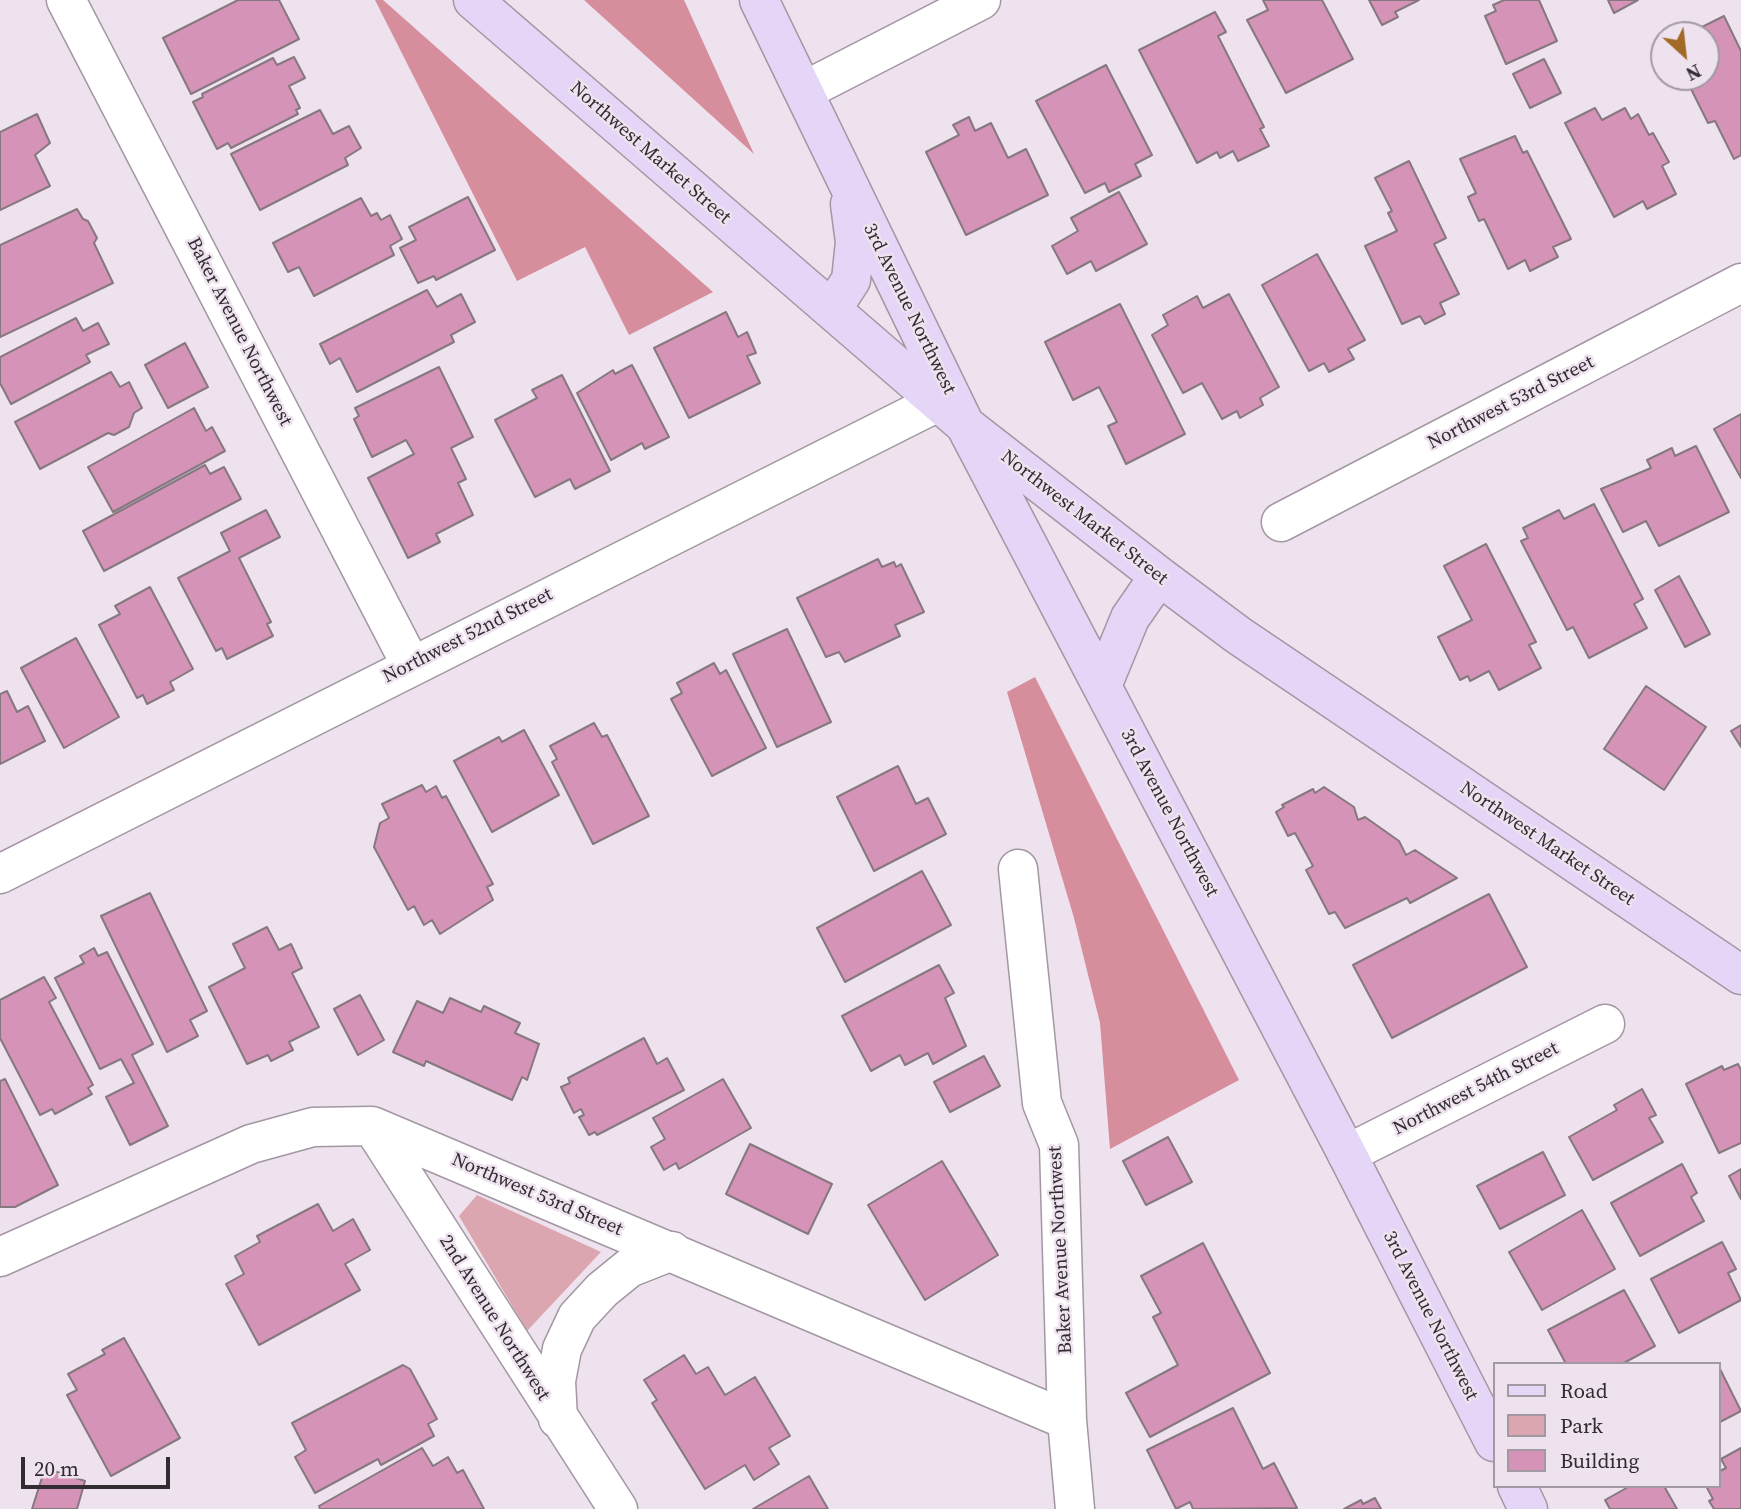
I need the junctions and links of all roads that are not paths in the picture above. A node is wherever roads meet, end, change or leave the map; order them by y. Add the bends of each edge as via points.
1 (66, 0) edge
2 (473, 0) edge
3 (759, 0) edge
4 (981, 0) edge
5 (804, 91) junction
6 (847, 181) junction
7 (1741, 284) edge
8 (832, 309) junction
9 (952, 413) junction
10 (1280, 522) dead end
11 (1159, 576) junction
12 (411, 665) junction
13 (1102, 687) junction
14 (1018, 869) dead end
15 (0, 874) edge
16 (1741, 975) edge
17 (1605, 1024) dead end
18 (372, 1126) junction
19 (1347, 1154) junction
20 (672, 1251) junction
21 (0, 1257) edge
22 (558, 1419) junction
23 (1068, 1420) junction
24 (1492, 1438) edge
25 (1518, 1488) edge
26 (618, 1509) edge
27 (1075, 1509) edge
28 (1528, 1509) edge

1 - 12 street, Baker Avenue Northwest
2 - 8 street, Northwest Market Street
3 - 5 street, 3rd Avenue Northwest
4 - 5 street
5 - 6 street, 3rd Avenue Northwest
6 - 8 street, 3rd Avenue Northwest via 855,242 851,280
6 - 9 street, 3rd Avenue Northwest
7 - 10 street, Northwest 53rd Street
8 - 9 street, Northwest Market Street
9 - 11 street, Northwest Market Street
9 - 12 street, Northwest 52nd Street
9 - 13 street, 3rd Avenue Northwest
11 - 13 street via 1130,618
11 - 16 street, Northwest Market Street via 1238,635
12 - 15 street, Northwest 52nd Street
13 - 19 street, 3rd Avenue Northwest
14 - 23 street, Baker Avenue Northwest via 1042,1103 1059,1145
17 - 19 street, Northwest 54th Street
18 - 20 street, Northwest 53rd Street
18 - 21 street, Northwest 53rd Street via 313,1127 251,1144
18 - 22 street, 2nd Avenue Northwest
19 - 24 street, 3rd Avenue Northwest
20 - 22 street via 629,1268 577,1317 562,1349 556,1381
20 - 23 street, Northwest 53rd Street
22 - 26 street, 2nd Avenue Northwest
23 - 27 street, Baker Avenue Northwest
25 - 28 street

